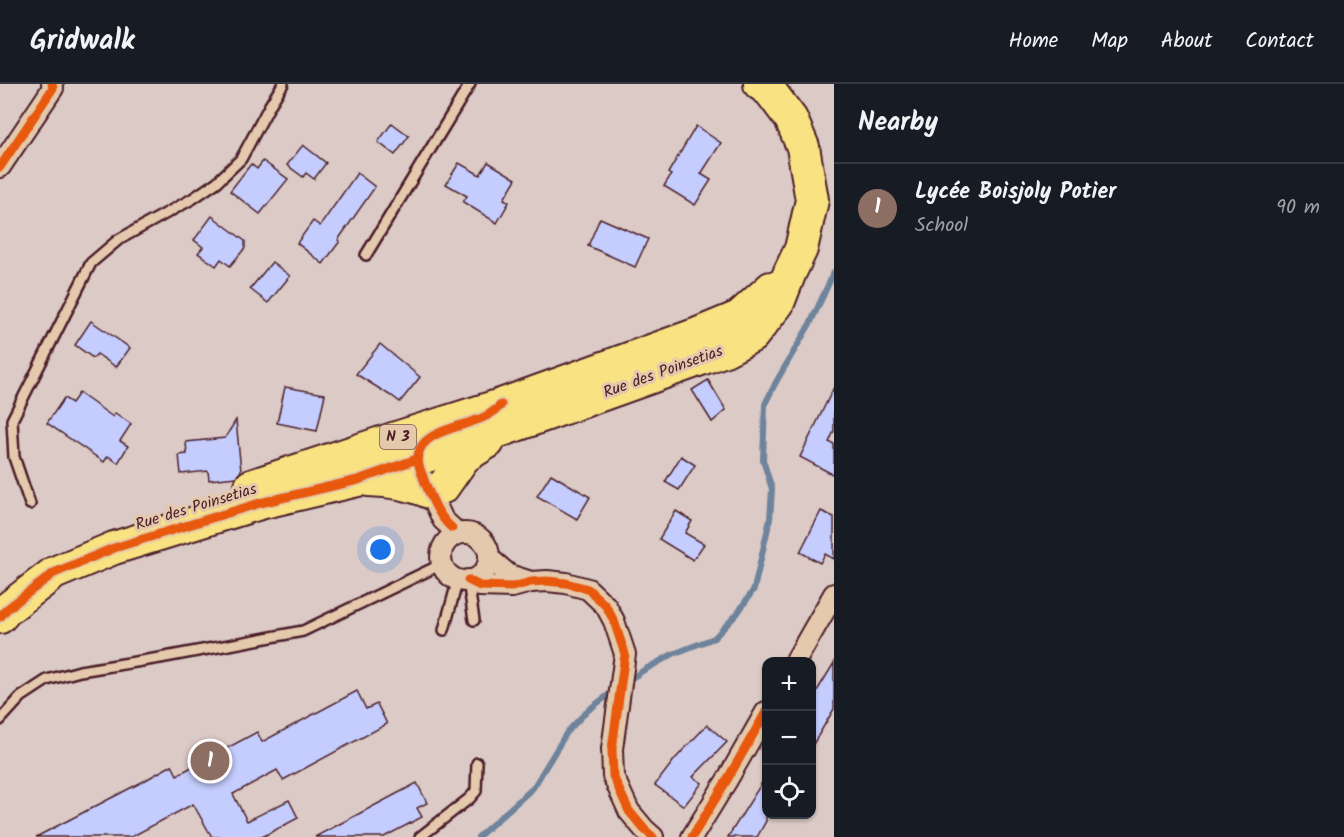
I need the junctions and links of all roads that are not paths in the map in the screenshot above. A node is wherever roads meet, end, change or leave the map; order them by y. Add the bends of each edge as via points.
1 (52, 84) edge
2 (283, 84) edge
3 (470, 84) edge
4 (760, 84) edge
5 (0, 167) edge
6 (366, 255) dead end
7 (513, 414) junction
8 (417, 448) junction
9 (358, 480) junction
10 (436, 489) junction
11 (30, 504) dead end
12 (453, 532) junction
13 (489, 558) junction
14 (442, 564) junction
15 (463, 580) junction
16 (531, 582) junction
17 (0, 592) edge
18 (834, 594) edge
19 (0, 617) edge
20 (474, 620) dead end
21 (444, 630) dead end
22 (798, 657) edge
23 (762, 719) edge
24 (0, 720) edge
25 (477, 763) dead end
26 (420, 837) edge
27 (653, 837) edge
28 (692, 837) edge

1 - 5 street
2 - 11 lane via 241,159 218,182 118,240 91,263 12,420 14,457
3 - 6 lane
4 - 7 main road, Rue des Poinsetias / N 3 via 791,119 803,147 812,200 801,249 778,303 752,336 725,350
7 - 8 main road, Rue des Poinsetias / N 3
7 - 10 main road via 464,457
8 - 9 main road, Rue des Poinsetias / N 3
8 - 10 street
8 - 17 main road, Rue des Poinsetias / N 3 via 59,551
9 - 10 main road
9 - 19 main road, Rue des Poinsetias / N 3 via 260,503 114,548 54,573
10 - 12 street via 443,520
12 - 13 street via 477,536 487,548
12 - 14 street via 441,551
13 - 15 street via 485,571
13 - 16 street via 509,575
14 - 15 street via 448,574
14 - 24 lane via 303,631 47,680 21,697
15 - 16 street via 480,586 512,587
15 - 20 lane
15 - 21 lane
16 - 27 street via 566,583 588,589 606,606 614,621 625,654 612,749 613,776 629,812
18 - 22 street
23 - 28 street
25 - 26 lane via 476,791

